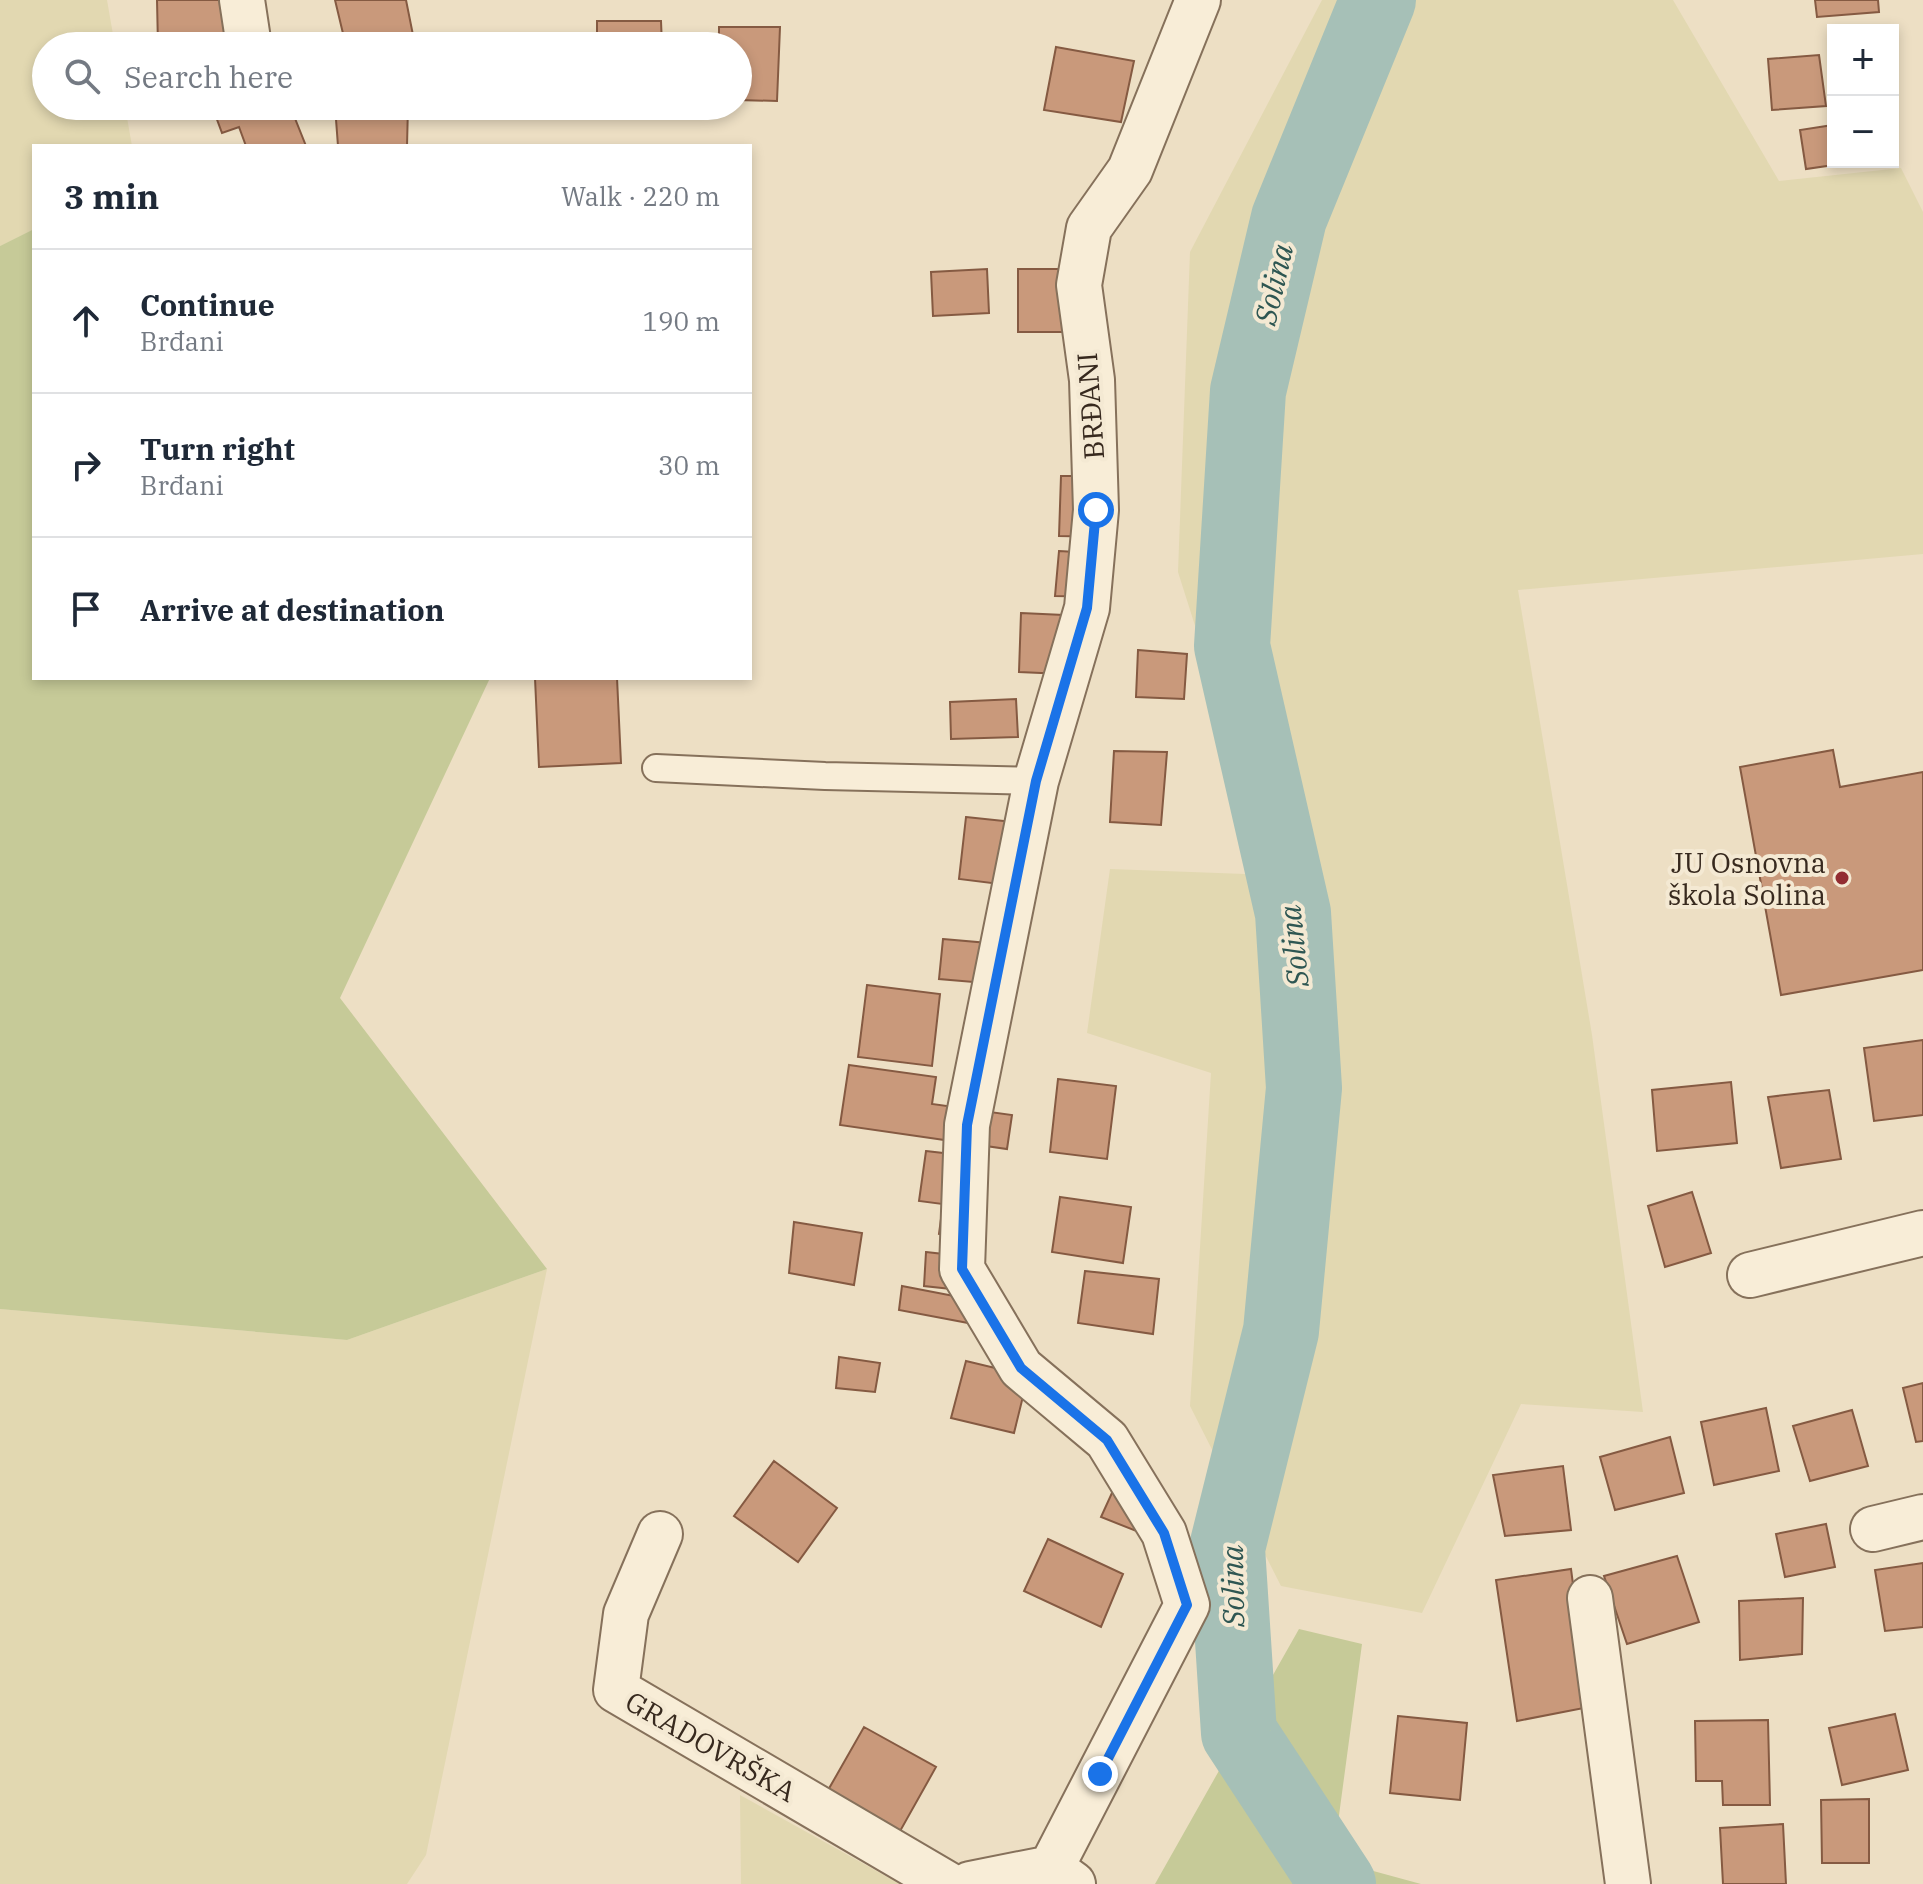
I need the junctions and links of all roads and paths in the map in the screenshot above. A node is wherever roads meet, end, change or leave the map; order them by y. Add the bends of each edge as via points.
1 (242, 0) edge
2 (1198, 0) edge
3 (247, 32) edge
4 (656, 768) dead end
5 (1036, 781) junction
6 (1923, 1233) edge
7 (1750, 1275) dead end
8 (1923, 1517) edge
9 (1873, 1529) dead end
10 (660, 1534) dead end
11 (1590, 1598) dead end
12 (1036, 1878) edge
13 (947, 1884) edge
14 (970, 1884) edge
15 (1628, 1884) edge

1 - 3 street
2 - 5 street, BRĐANI via 1130,170 1089,228 1079,285 1092,380 1096,510 1087,608
4 - 5 lane
5 - 12 street, BRĐANI via 967,1125 962,1269 1021,1368 1107,1440 1164,1533 1187,1605
6 - 7 street
8 - 9 street
10 - 13 street, GRADOVRŠKA via 626,1614 616,1690
11 - 15 street
12 - 14 street

